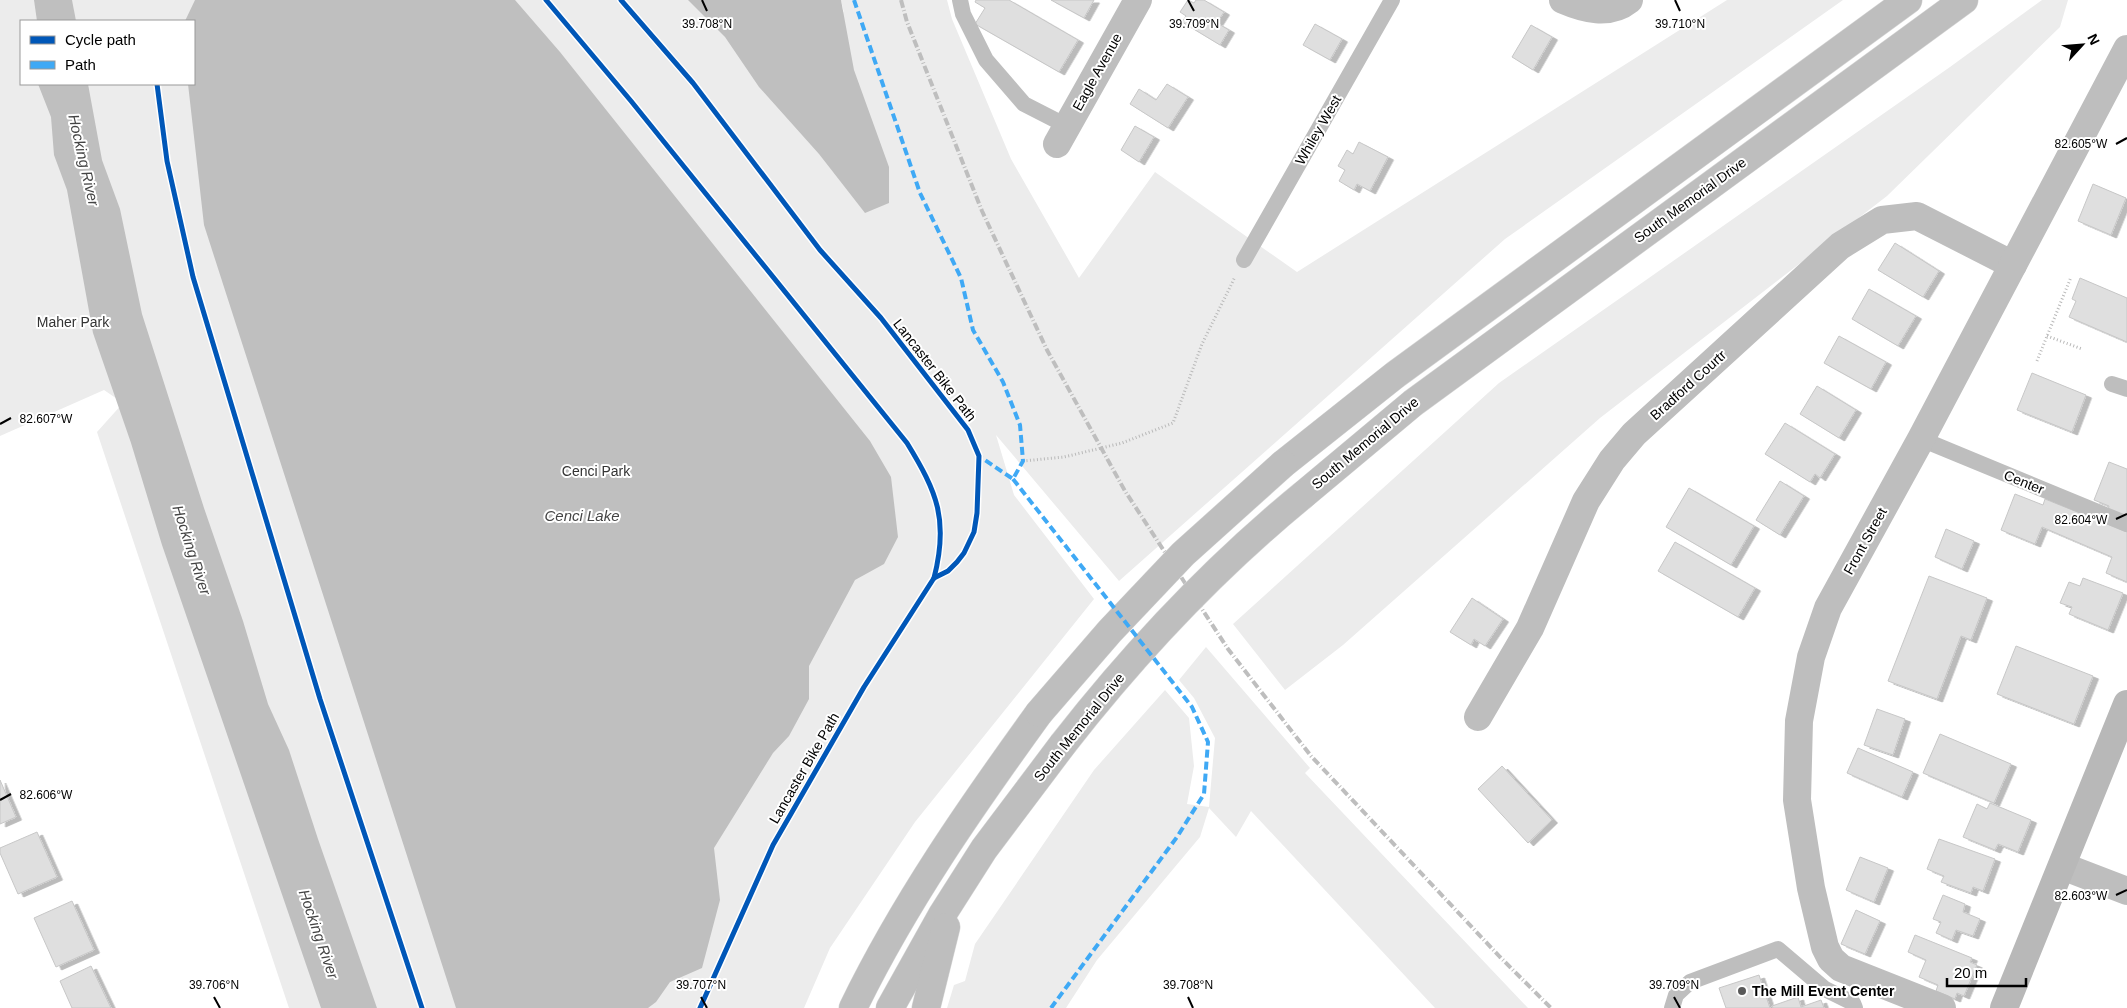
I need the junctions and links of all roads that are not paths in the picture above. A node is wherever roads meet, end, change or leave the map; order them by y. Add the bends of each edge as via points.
1 (960, 0) edge
2 (1138, 0) edge
3 (1392, 0) edge
4 (1563, 0) edge
5 (1908, 0) edge
6 (1964, 0) edge
7 (1628, 1) edge
8 (2127, 49) edge
9 (1062, 135) joint
10 (1244, 260) road end
11 (2013, 265) junction
12 (1921, 439) junction
13 (2127, 524) edge
14 (2127, 704) edge
15 (1478, 717) dead end
16 (2062, 866) junction
17 (2127, 891) edge
18 (953, 899) junction
19 (1931, 1006) edge
20 (853, 1008) edge
21 (890, 1008) edge
22 (926, 1008) edge
23 (1672, 1008) edge
24 (1856, 1008) edge
25 (2004, 1008) edge

1 - 9 lane via 963,14 986,60 1024,104
2 - 9 main road, Eagle Avenue
3 - 10 lane, Whiley West
4 - 7 main road via 1598,10
5 - 20 main road, bridge via 1395,375 1283,464 1183,554 1039,713 960,823
6 - 18 main road, South Memorial Drive, bridge via 1413,403 1266,525 1138,653 1092,707 984,849
8 - 11 main road, Front Street
11 - 12 main road, Front Street
11 - 15 main road, Bradford Courtr via 1917,216 1882,220 1840,246 1634,434 1612,460 1586,501 1530,628
12 - 13 lane, Center
12 - 19 main road, Front Street via 1828,608 1811,657 1799,722 1797,800 1811,888 1825,947 1831,959 1841,968
14 - 16 street
16 - 17 main road
16 - 25 street
18 - 21 main road, South Memorial Drive
18 - 22 main road
23 - 24 lane via 1676,995 1690,982 1778,949 1824,988 1853,1003

